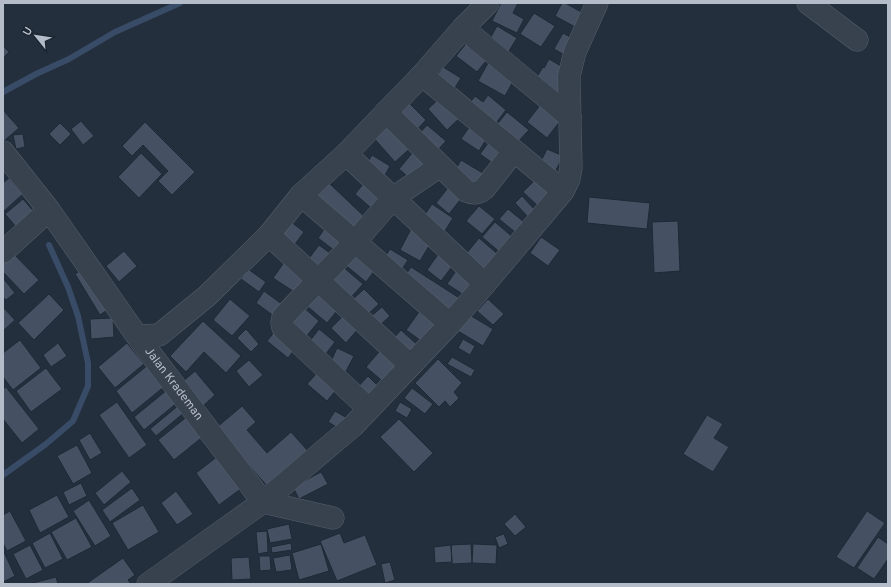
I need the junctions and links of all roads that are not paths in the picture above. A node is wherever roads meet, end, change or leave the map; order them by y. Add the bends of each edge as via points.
1 (488, 3) edge
2 (597, 3) edge
3 (808, 3) edge
4 (463, 28) junction
5 (857, 40) dead end
6 (422, 75) junction
7 (386, 112) junction
8 (570, 117) junction
9 (514, 151) junction
10 (3, 152) edge
11 (346, 154) junction
12 (440, 166) junction
13 (563, 191) junction
14 (302, 195) junction
15 (393, 198) junction
16 (49, 210) junction
17 (269, 235) junction
18 (355, 242) junction
19 (3, 252) edge
20 (318, 280) junction
21 (486, 284) junction
22 (450, 324) junction
23 (137, 336) junction
24 (410, 365) junction
25 (368, 409) junction
26 (263, 502) junction
27 (333, 518) dead end
28 (148, 584) edge

1 - 4 street
2 - 8 street via 572,62 569,81
3 - 5 street
4 - 6 street
4 - 8 street
6 - 7 street
6 - 9 street
7 - 11 street
7 - 12 street
8 - 13 street via 571,168
9 - 12 street via 479,193 472,194 466,191
9 - 13 street
10 - 16 street, Jalan Krademan
11 - 14 street
11 - 15 street
12 - 15 street
13 - 21 street
14 - 17 street
14 - 18 street
15 - 18 street
15 - 21 street
16 - 19 street
16 - 23 street, Jalan Krademan
17 - 20 street
17 - 23 street via 207,296 159,335
18 - 20 street
18 - 22 street
20 - 24 street
20 - 25 street via 283,317 283,328
21 - 22 street
22 - 24 street
23 - 26 street, Jalan Krademan
24 - 25 street
25 - 26 street via 343,435
26 - 27 street
26 - 28 street

